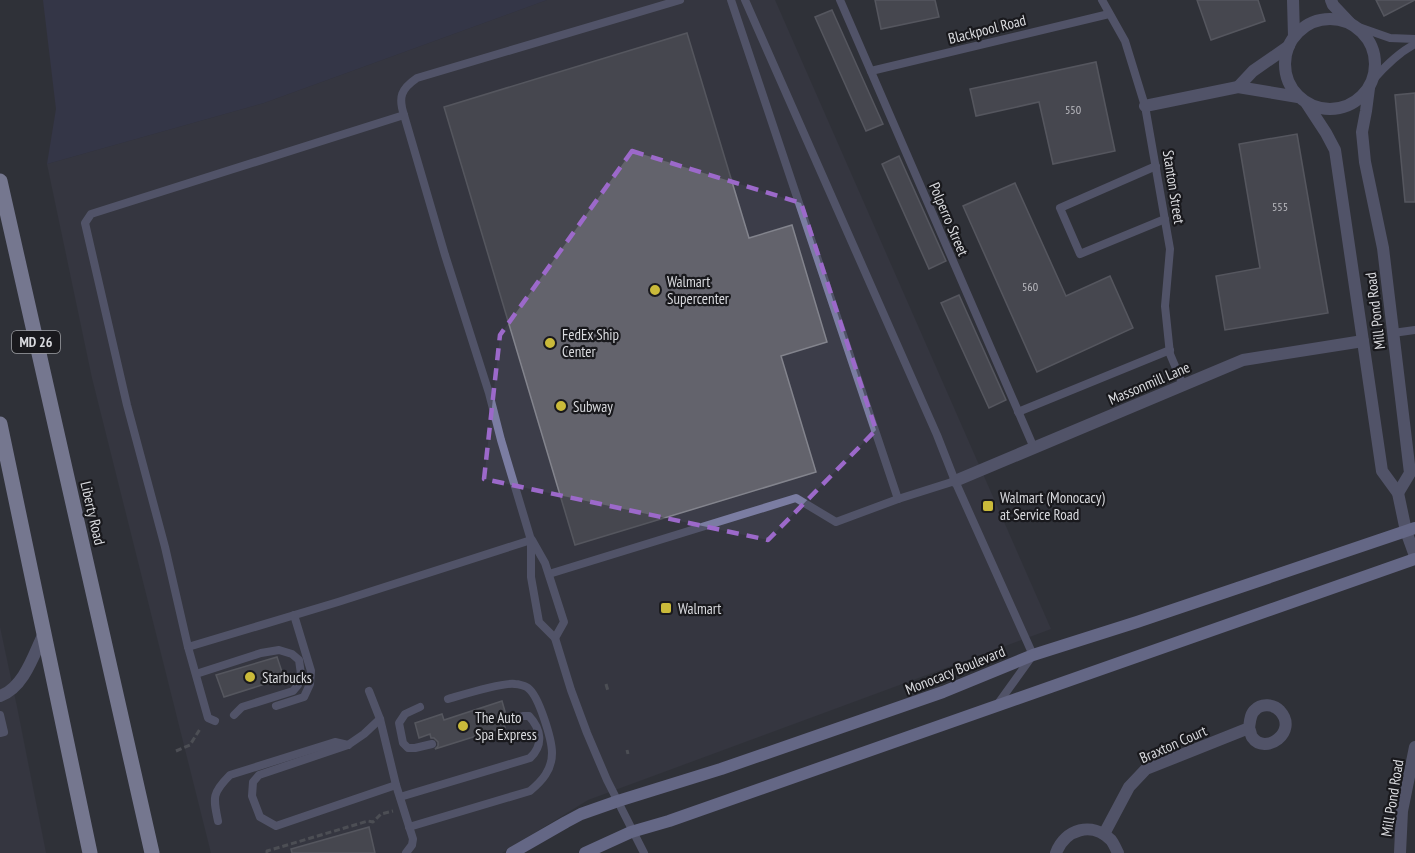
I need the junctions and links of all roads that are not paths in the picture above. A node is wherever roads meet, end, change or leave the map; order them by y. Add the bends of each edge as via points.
1 (680, 0) edge
2 (730, 0) edge
3 (745, 0) edge
4 (840, 0) edge
5 (1102, 0) edge
6 (1293, 0) edge
7 (1331, 0) edge
8 (1109, 14) junction
9 (1352, 24) junction
10 (1415, 39) edge
11 (1292, 41) junction
12 (1415, 44) edge
13 (871, 71) junction
14 (1371, 84) junction
15 (1238, 87) junction
16 (1302, 100) junction
17 (1145, 106) junction
18 (404, 115) junction
19 (1156, 166) junction
20 (0, 181) edge
21 (1165, 219) junction
22 (1415, 330) edge
23 (1394, 333) junction
24 (1363, 341) junction
25 (1170, 350) junction
26 (1183, 385) junction
27 (1018, 412) junction
28 (0, 424) edge
29 (1034, 448) junction
30 (955, 481) junction
31 (1398, 492) junction
32 (898, 499) junction
33 (1411, 529) edge
34 (531, 540) junction
35 (1415, 557) edge
36 (549, 574) junction
37 (294, 615) junction
38 (44, 633) junction
39 (555, 638) junction
40 (188, 647) junction
41 (1033, 655) junction
42 (196, 674) junction
43 (369, 691) dead end
44 (0, 696) edge
45 (448, 699) dead end
46 (997, 705) junction
47 (276, 706) dead end
48 (420, 707) dead end
49 (0, 715) edge
50 (234, 715) dead end
51 (380, 719) junction
52 (215, 721) dead end
53 (508, 721) dead end
54 (1249, 728) dead end
55 (2, 732) edge
56 (432, 744) dead end
57 (348, 745) junction
58 (1415, 747) edge
59 (396, 785) junction
60 (400, 797) junction
61 (618, 801) junction
62 (218, 821) dead end
63 (409, 827) junction
64 (633, 832) junction
65 (1104, 834) junction
66 (90, 853) edge
67 (152, 853) edge
68 (406, 853) edge
69 (512, 853) edge
70 (585, 853) edge
71 (644, 853) edge
72 (1056, 853) edge
73 (1118, 853) edge
74 (1400, 853) edge

1 - 18 lane via 417,78 402,94
2 - 32 lane
3 - 30 lane
4 - 13 lane, Polperro Street
5 - 8 lane, Stanton Street
6 - 11 street, Mill Pond Road
7 - 9 street, Mill Pond Road
8 - 13 lane, Blackpool Road
8 - 17 lane, Stanton Street via 1125,41
9 - 10 lane via 1390,38
9 - 11 street via 1335,18 1321,19 1298,31
9 - 14 street, Mill Pond Road via 1373,49 1376,62
11 - 15 street
11 - 16 street, Mill Pond Road via 1284,69 1288,82
12 - 14 lane via 1388,63
13 - 27 lane, Polperro Street
14 - 16 street via 1360,99 1334,110 1320,109
14 - 23 street, Mill Pond Road via 1362,132
15 - 16 street
15 - 17 street
16 - 24 street, Mill Pond Road via 1335,150
17 - 19 lane, Stanton Street
18 - 34 lane
18 - 40 lane via 91,214 85,223
19 - 21 lane, Stanton Street
19 - 21 lane via 1060,208 1080,254
20 - 67 main road, Liberty Road / MD 26
21 - 25 lane, Stanton Street via 1170,249 1165,306
22 - 23 lane
23 - 31 street, Mill Pond Road via 1410,473
24 - 26 street, Massonmill Lane via 1243,360
24 - 31 street, Mill Pond Road via 1382,471
25 - 26 lane, Stanton Street
25 - 27 lane
26 - 29 street, Massonmill Lane
27 - 29 lane, Polperro Street
28 - 38 main road
29 - 30 street, Massonmill Lane
30 - 32 lane
30 - 41 lane
31 - 33 street, Mill Pond Road
32 - 36 lane via 836,522 796,498
33 - 35 street, Mill Pond Road
33 - 41 main road, Monocacy Boulevard
34 - 36 lane
34 - 37 lane
34 - 39 lane via 531,577 539,622
35 - 46 main road
36 - 39 lane via 564,622
37 - 40 lane
37 - 47 lane via 311,672 310,684 304,697
38 - 44 street via 17,686
38 - 66 main road
39 - 61 lane via 587,733
40 - 42 lane
41 - 46 lane
41 - 61 main road, Monocacy Boulevard via 943,692
42 - 50 lane via 279,650 299,660 302,674 293,692 242,706
42 - 52 lane via 208,718
43 - 51 lane
45 - 63 lane via 514,683 529,688 538,701 549,735 552,754 548,768 543,781 530,791
46 - 64 main road
48 - 56 lane via 405,714 399,723 404,743 408,748
49 - 55 lane
51 - 57 lane
51 - 59 lane
53 - 60 lane via 529,716 535,722 540,741 530,758
54 - 65 street, Braxton Court via 1146,769 1129,787
57 - 59 lane via 260,775 253,782 252,796 260,817 276,826
57 - 62 lane via 335,742 230,776 218,788 214,802
58 - 74 street, Mill Pond Road via 1402,811
59 - 60 lane
60 - 63 lane
61 - 64 lane
61 - 69 main road, Monocacy Boulevard via 581,814
63 - 68 lane via 414,839
64 - 70 main road
64 - 71 lane
65 - 72 street via 1086,828 1075,831 1064,839
65 - 73 street

